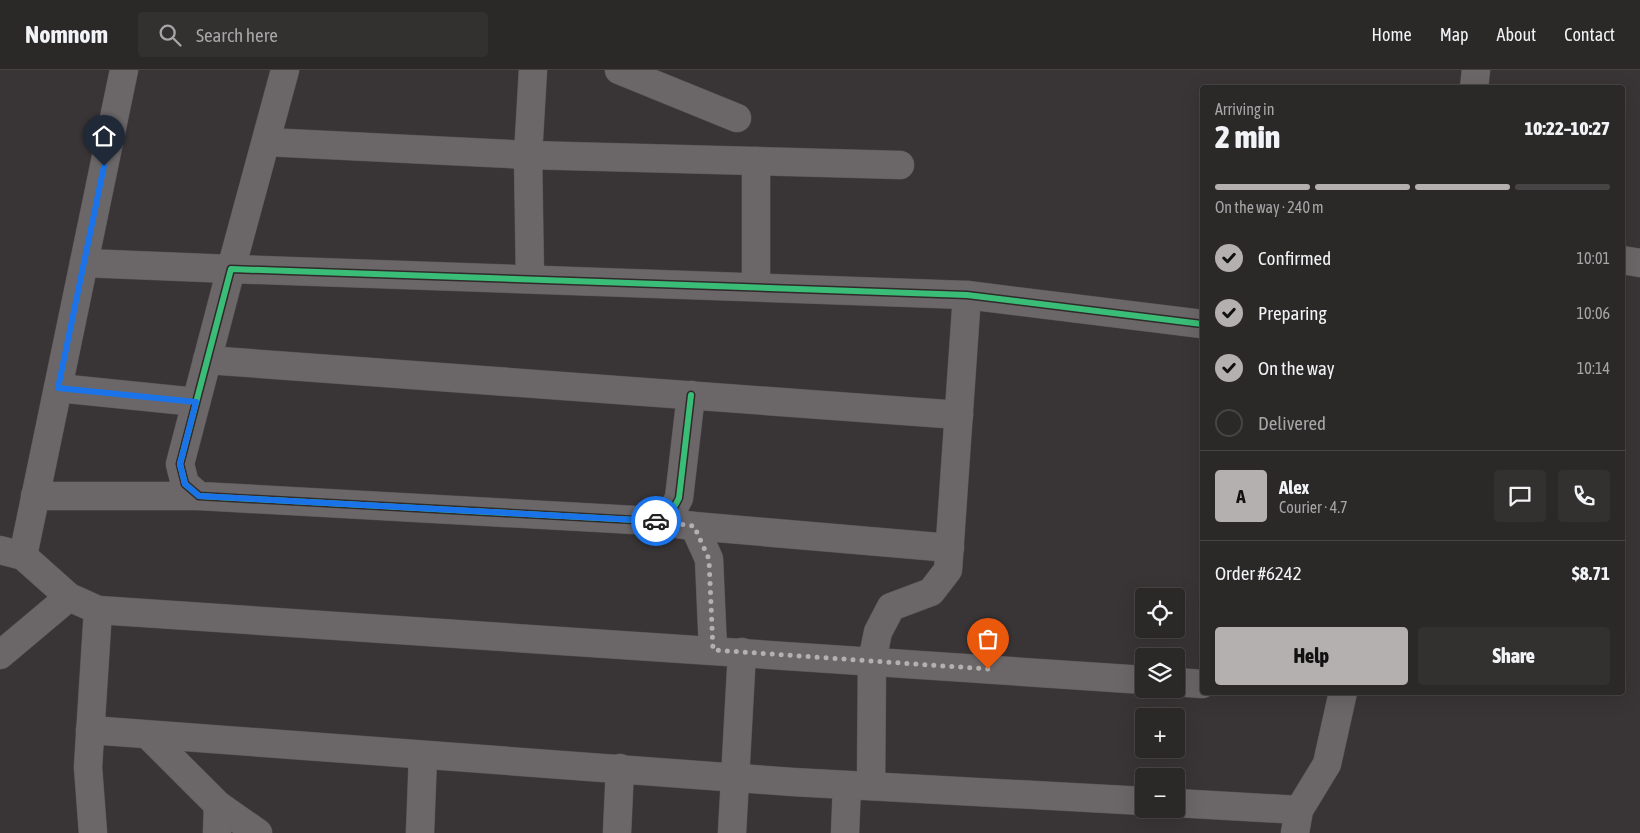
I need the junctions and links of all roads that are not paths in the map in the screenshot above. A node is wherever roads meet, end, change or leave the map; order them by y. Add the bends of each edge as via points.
1 (124, 70) edge
2 (285, 70) edge
3 (533, 70) edge
4 (619, 70) edge
5 (1476, 70) edge
6 (1474, 85) edge
7 (736, 118) dead end
8 (266, 142) junction
9 (528, 155) junction
10 (756, 161) junction
11 (900, 165) dead end
12 (1625, 260) edge
13 (84, 263) junction
14 (1640, 263) edge
15 (231, 269) junction
16 (530, 279) junction
17 (756, 287) junction
18 (967, 295) junction
19 (1200, 324) edge
20 (207, 360) junction
21 (58, 388) junction
22 (691, 395) junction
23 (196, 402) junction
24 (958, 415) junction
25 (36, 496) junction
26 (199, 496) junction
27 (653, 521) junction
28 (694, 526) junction
29 (950, 548) junction
30 (12, 553) edge
31 (69, 597) junction
32 (98, 610) junction
33 (713, 650) junction
34 (742, 652) junction
35 (0, 655) edge
36 (872, 661) junction
37 (1135, 679) edge
38 (1185, 683) edge
39 (1200, 684) edge
40 (1336, 695) edge
41 (90, 730) junction
42 (148, 734) junction
43 (422, 755) junction
44 (620, 768) junction
45 (735, 778) junction
46 (859, 786) junction
47 (1135, 801) edge
48 (1185, 804) edge
49 (218, 805) junction
50 (1297, 822) edge
51 (93, 833) edge
52 (217, 833) edge
53 (258, 833) edge
54 (420, 833) edge
55 (617, 833) edge
56 (732, 833) edge
57 (845, 833) edge

1 - 13 street
2 - 8 street
3 - 9 street
4 - 7 street
5 - 6 street
8 - 9 street
8 - 15 street
9 - 10 street
9 - 16 street
10 - 11 street
10 - 17 street
12 - 14 street
13 - 15 street
13 - 21 street
15 - 16 street
15 - 20 street
16 - 17 street
17 - 18 street
18 - 19 street
18 - 24 street
20 - 22 street
20 - 23 street
21 - 23 street
21 - 25 street
22 - 24 street
22 - 27 street via 678,498 670,515
23 - 26 street via 180,464 185,484
24 - 29 street
25 - 26 street
25 - 30 street
26 - 27 street
27 - 28 street
28 - 29 street
28 - 33 street via 709,559
29 - 36 street via 948,570 931,592 891,607 878,632
30 - 31 street
31 - 32 street
31 - 35 street
32 - 33 street
32 - 41 street
33 - 34 street
34 - 36 street
34 - 45 street
36 - 37 street
36 - 46 street
38 - 39 street
40 - 50 street via 1327,764
41 - 42 street
41 - 51 street via 88,767
42 - 43 street
42 - 49 street
43 - 44 street
43 - 54 street
44 - 45 street
44 - 55 street
45 - 46 street
45 - 56 street
46 - 47 street
46 - 57 street
48 - 50 street
49 - 52 street
49 - 53 street

